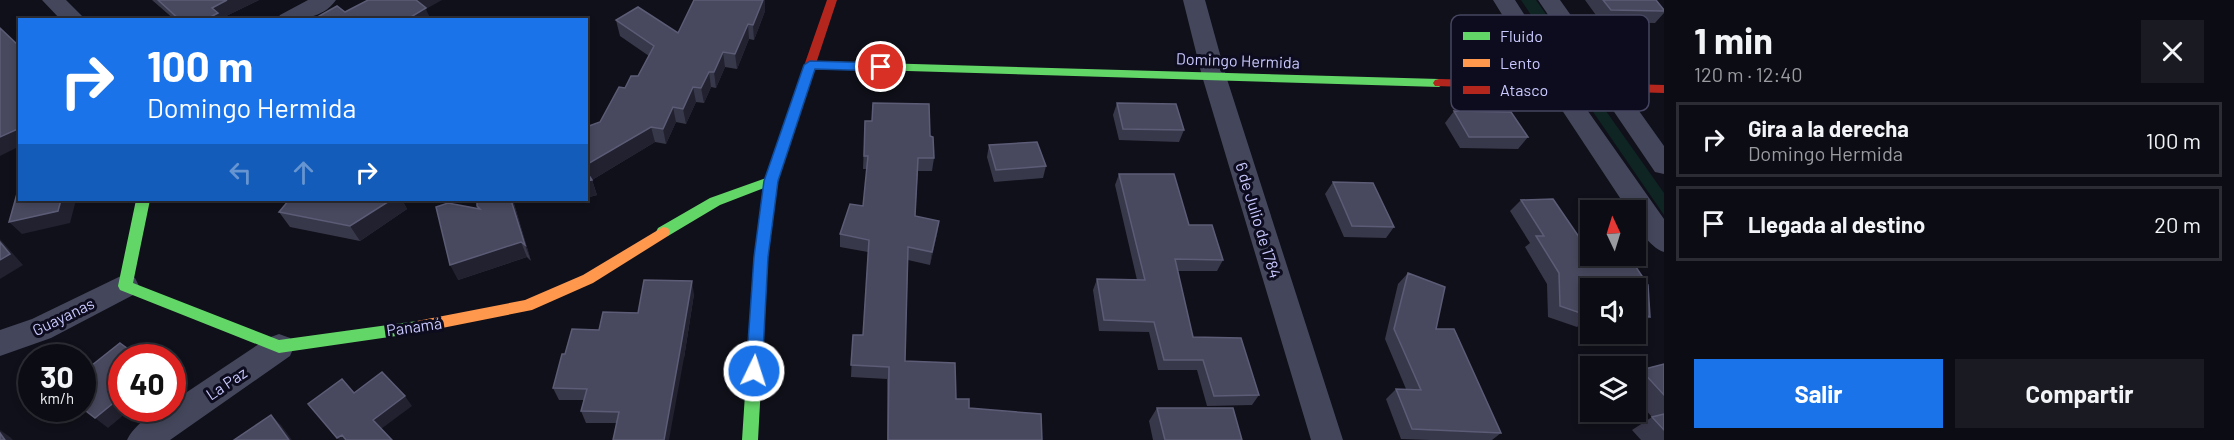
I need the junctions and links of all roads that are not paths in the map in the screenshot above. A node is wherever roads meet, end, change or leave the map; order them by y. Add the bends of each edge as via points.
1 (53, 0) edge
2 (325, 0) edge
3 (832, 0) edge
4 (1194, 0) edge
5 (1504, 0) edge
6 (1549, 0) edge
7 (1513, 15) edge
8 (1559, 15) edge
9 (73, 18) edge
10 (292, 18) edge
11 (810, 65) junction
12 (1215, 76) junction
13 (1451, 83) edge
14 (1649, 88) edge
15 (1664, 89) edge
16 (1575, 111) edge
17 (1625, 111) edge
18 (1664, 165) edge
19 (771, 181) junction
20 (143, 201) edge
21 (1664, 241) edge
22 (125, 286) junction
23 (0, 343) edge
24 (279, 347) junction
25 (143, 440) edge
26 (750, 440) edge
27 (1327, 440) edge

1 - 9 street
2 - 10 street
3 - 11 street
4 - 12 street, 6 de Julio de 1784
5 - 7 street
6 - 8 street
11 - 12 street, Domingo Hermida
11 - 19 street
12 - 13 street, Domingo Hermida
12 - 27 street, 6 de Julio de 1784
14 - 15 street, Domingo Hermida
16 - 21 street
17 - 18 street
19 - 24 street, Panamá via 737,190 704,206 588,279 527,306 450,322
19 - 26 street via 761,257
20 - 22 street
22 - 23 street, Guayanas via 41,329
22 - 24 street, Panamá
24 - 25 street, La Paz

